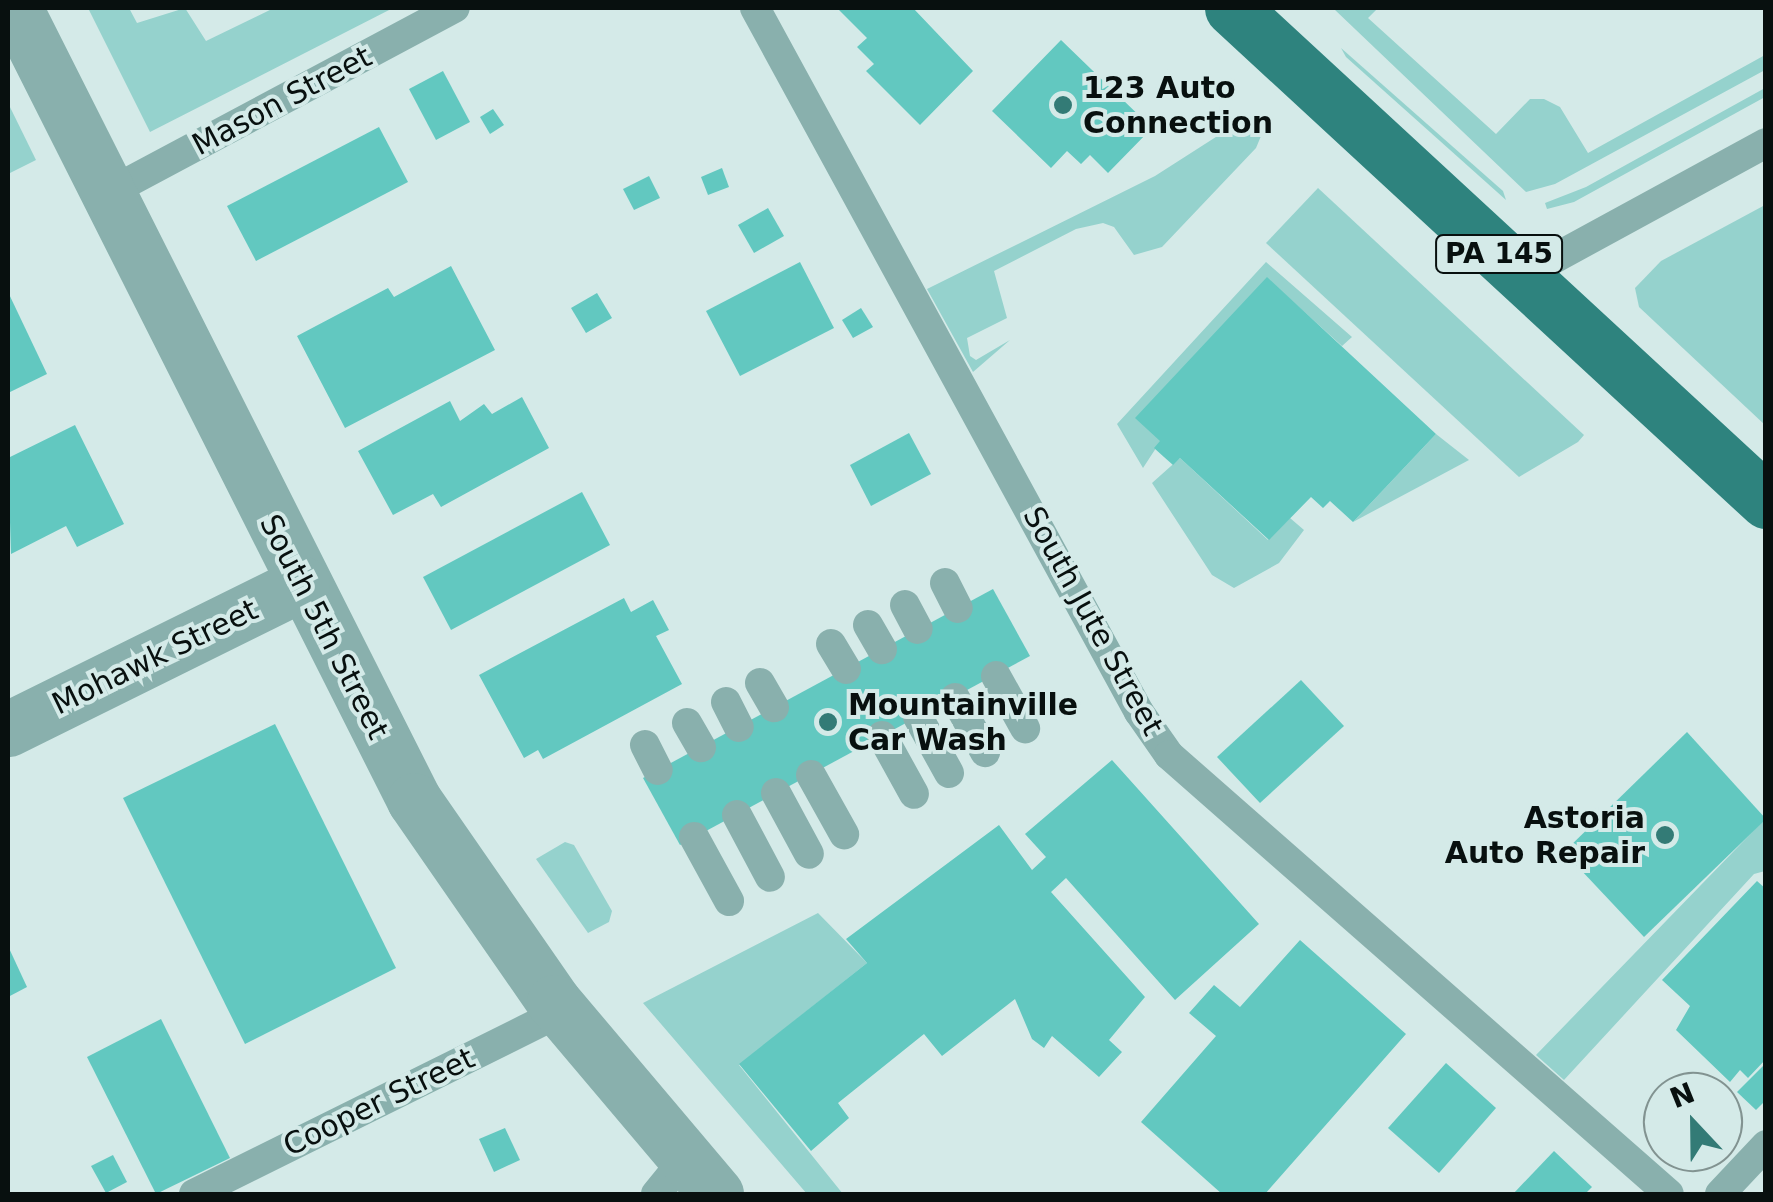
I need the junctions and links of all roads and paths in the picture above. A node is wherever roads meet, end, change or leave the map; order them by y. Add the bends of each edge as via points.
1 (15, 8) edge
2 (455, 8) edge
3 (755, 8) edge
4 (1232, 8) edge
5 (1766, 143) edge
6 (108, 193) junction
7 (1522, 276) junction
8 (1766, 501) edge
9 (302, 584) junction
10 (996, 676) dead end
11 (954, 698) dead end
12 (918, 717) dead end
13 (1025, 728) dead end
14 (8, 730) edge
15 (882, 736) dead end
16 (985, 752) dead end
17 (949, 773) dead end
18 (811, 775) dead end
19 (776, 794) dead end
20 (914, 794) dead end
21 (737, 814) dead end
22 (844, 834) dead end
23 (694, 837) dead end
24 (809, 854) dead end
25 (770, 876) dead end
26 (729, 901) dead end
27 (564, 1010) junction
28 (1766, 1145) edge
29 (685, 1184) edge
30 (194, 1194) edge
31 (1669, 1194) edge
32 (1720, 1194) edge

1 - 6 street, South 5th Street
2 - 6 lane, Mason Street
3 - 31 lane, South Jute Street via 1139,712 1169,755
4 - 7 main road, PA 145
5 - 7 lane
6 - 9 street, South 5th Street
7 - 8 main road, PA 145
9 - 14 street, Mohawk Street
9 - 27 street, South 5th Street via 414,800
10 - 13 lane
11 - 16 lane
12 - 17 lane
15 - 20 lane
18 - 22 lane
19 - 24 lane
21 - 25 lane
23 - 26 lane
27 - 29 street, South 5th Street
27 - 30 lane, Cooper Street
28 - 32 lane

